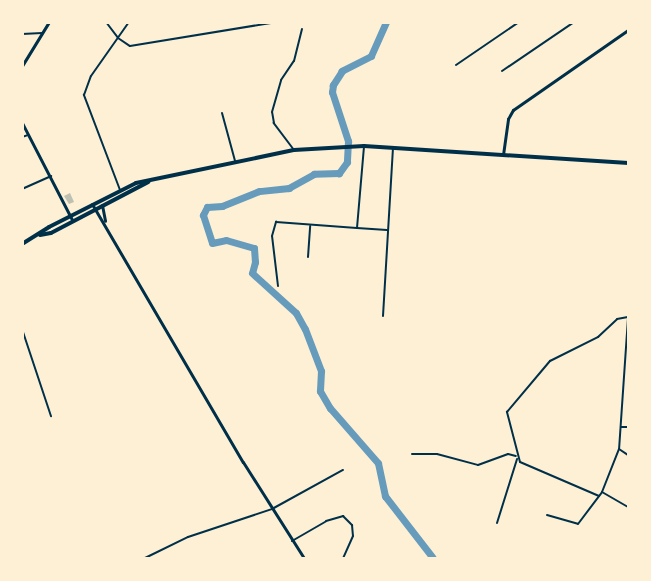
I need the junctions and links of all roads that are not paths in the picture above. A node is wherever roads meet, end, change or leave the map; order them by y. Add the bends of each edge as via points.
1 (49, 22) edge
2 (106, 22) edge
3 (129, 22) edge
4 (247, 22) edge
5 (519, 22) edge
6 (574, 22) edge
7 (276, 23) edge
8 (248, 27) junction
9 (302, 28) dead end
10 (628, 30) edge
11 (42, 33) junction
12 (22, 34) edge
13 (118, 38) junction
14 (456, 65) dead end
15 (22, 66) edge
16 (502, 71) dead end
17 (222, 113) dead end
18 (22, 122) edge
19 (28, 135) junction
20 (22, 136) edge
21 (364, 146) junction
22 (394, 147) junction
23 (294, 150) junction
24 (503, 155) junction
25 (234, 161) junction
26 (628, 162) edge
27 (51, 176) junction
28 (150, 181) junction
29 (22, 189) edge
30 (120, 190) junction
31 (100, 200) junction
32 (92, 204) junction
33 (103, 206) junction
34 (95, 210) junction
35 (70, 216) junction
36 (73, 221) junction
37 (105, 222) junction
38 (310, 226) junction
39 (357, 228) junction
40 (388, 230) junction
41 (38, 236) junction
42 (22, 244) edge
43 (308, 257) dead end
44 (278, 286) dead end
45 (383, 316) dead end
46 (628, 318) edge
47 (22, 328) edge
48 (623, 396) junction
49 (628, 396) edge
50 (51, 416) dead end
51 (621, 426) junction
52 (628, 427) edge
53 (619, 449) junction
54 (412, 454) dead end
55 (628, 455) edge
56 (517, 458) junction
57 (343, 470) dead end
58 (602, 492) junction
59 (599, 496) junction
60 (628, 507) edge
61 (272, 509) junction
62 (547, 514) dead end
63 (497, 523) dead end
64 (292, 541) junction
65 (146, 558) edge
66 (304, 558) edge
67 (343, 558) edge

1 - 11 street
2 - 13 street
3 - 13 street
4 - 8 street
5 - 14 street
6 - 16 street
7 - 8 street
8 - 13 street via 130,46
9 - 23 street via 294,61 281,80 272,112 274,123
10 - 24 street via 513,110 508,119
11 - 12 street
11 - 15 street
13 - 30 street via 91,76 84,95
17 - 25 street
18 - 19 street
19 - 20 street
19 - 27 street
21 - 22 main road
21 - 23 main road
21 - 39 street
22 - 24 main road
22 - 40 street
23 - 25 main road
24 - 26 main road
25 - 28 main road
27 - 29 street
27 - 35 street
28 - 30 main road
28 - 33 main road
30 - 31 main road
31 - 32 main road
31 - 33 main road
32 - 34 main road
32 - 35 main road
33 - 34 main road
33 - 37 main road
34 - 36 main road
34 - 37 main road
35 - 36 street
35 - 41 main road
36 - 41 main road
37 - 61 main road
38 - 39 street
38 - 43 street
38 - 44 street via 273,225
39 - 40 street
40 - 45 street
41 - 42 main road
46 - 48 street
46 - 56 street via 617,319 598,337 550,361 508,408
47 - 50 street
48 - 49 street
48 - 51 street
51 - 52 street
51 - 53 street
53 - 55 street
53 - 58 street
54 - 56 street via 437,454 478,465 508,454
56 - 59 street via 526,467
56 - 63 street
57 - 61 street
58 - 59 street
58 - 60 street
59 - 62 street via 578,524
61 - 64 main road
61 - 65 street via 188,537
64 - 66 main road
64 - 67 street via 326,520 343,516 352,525 353,536

